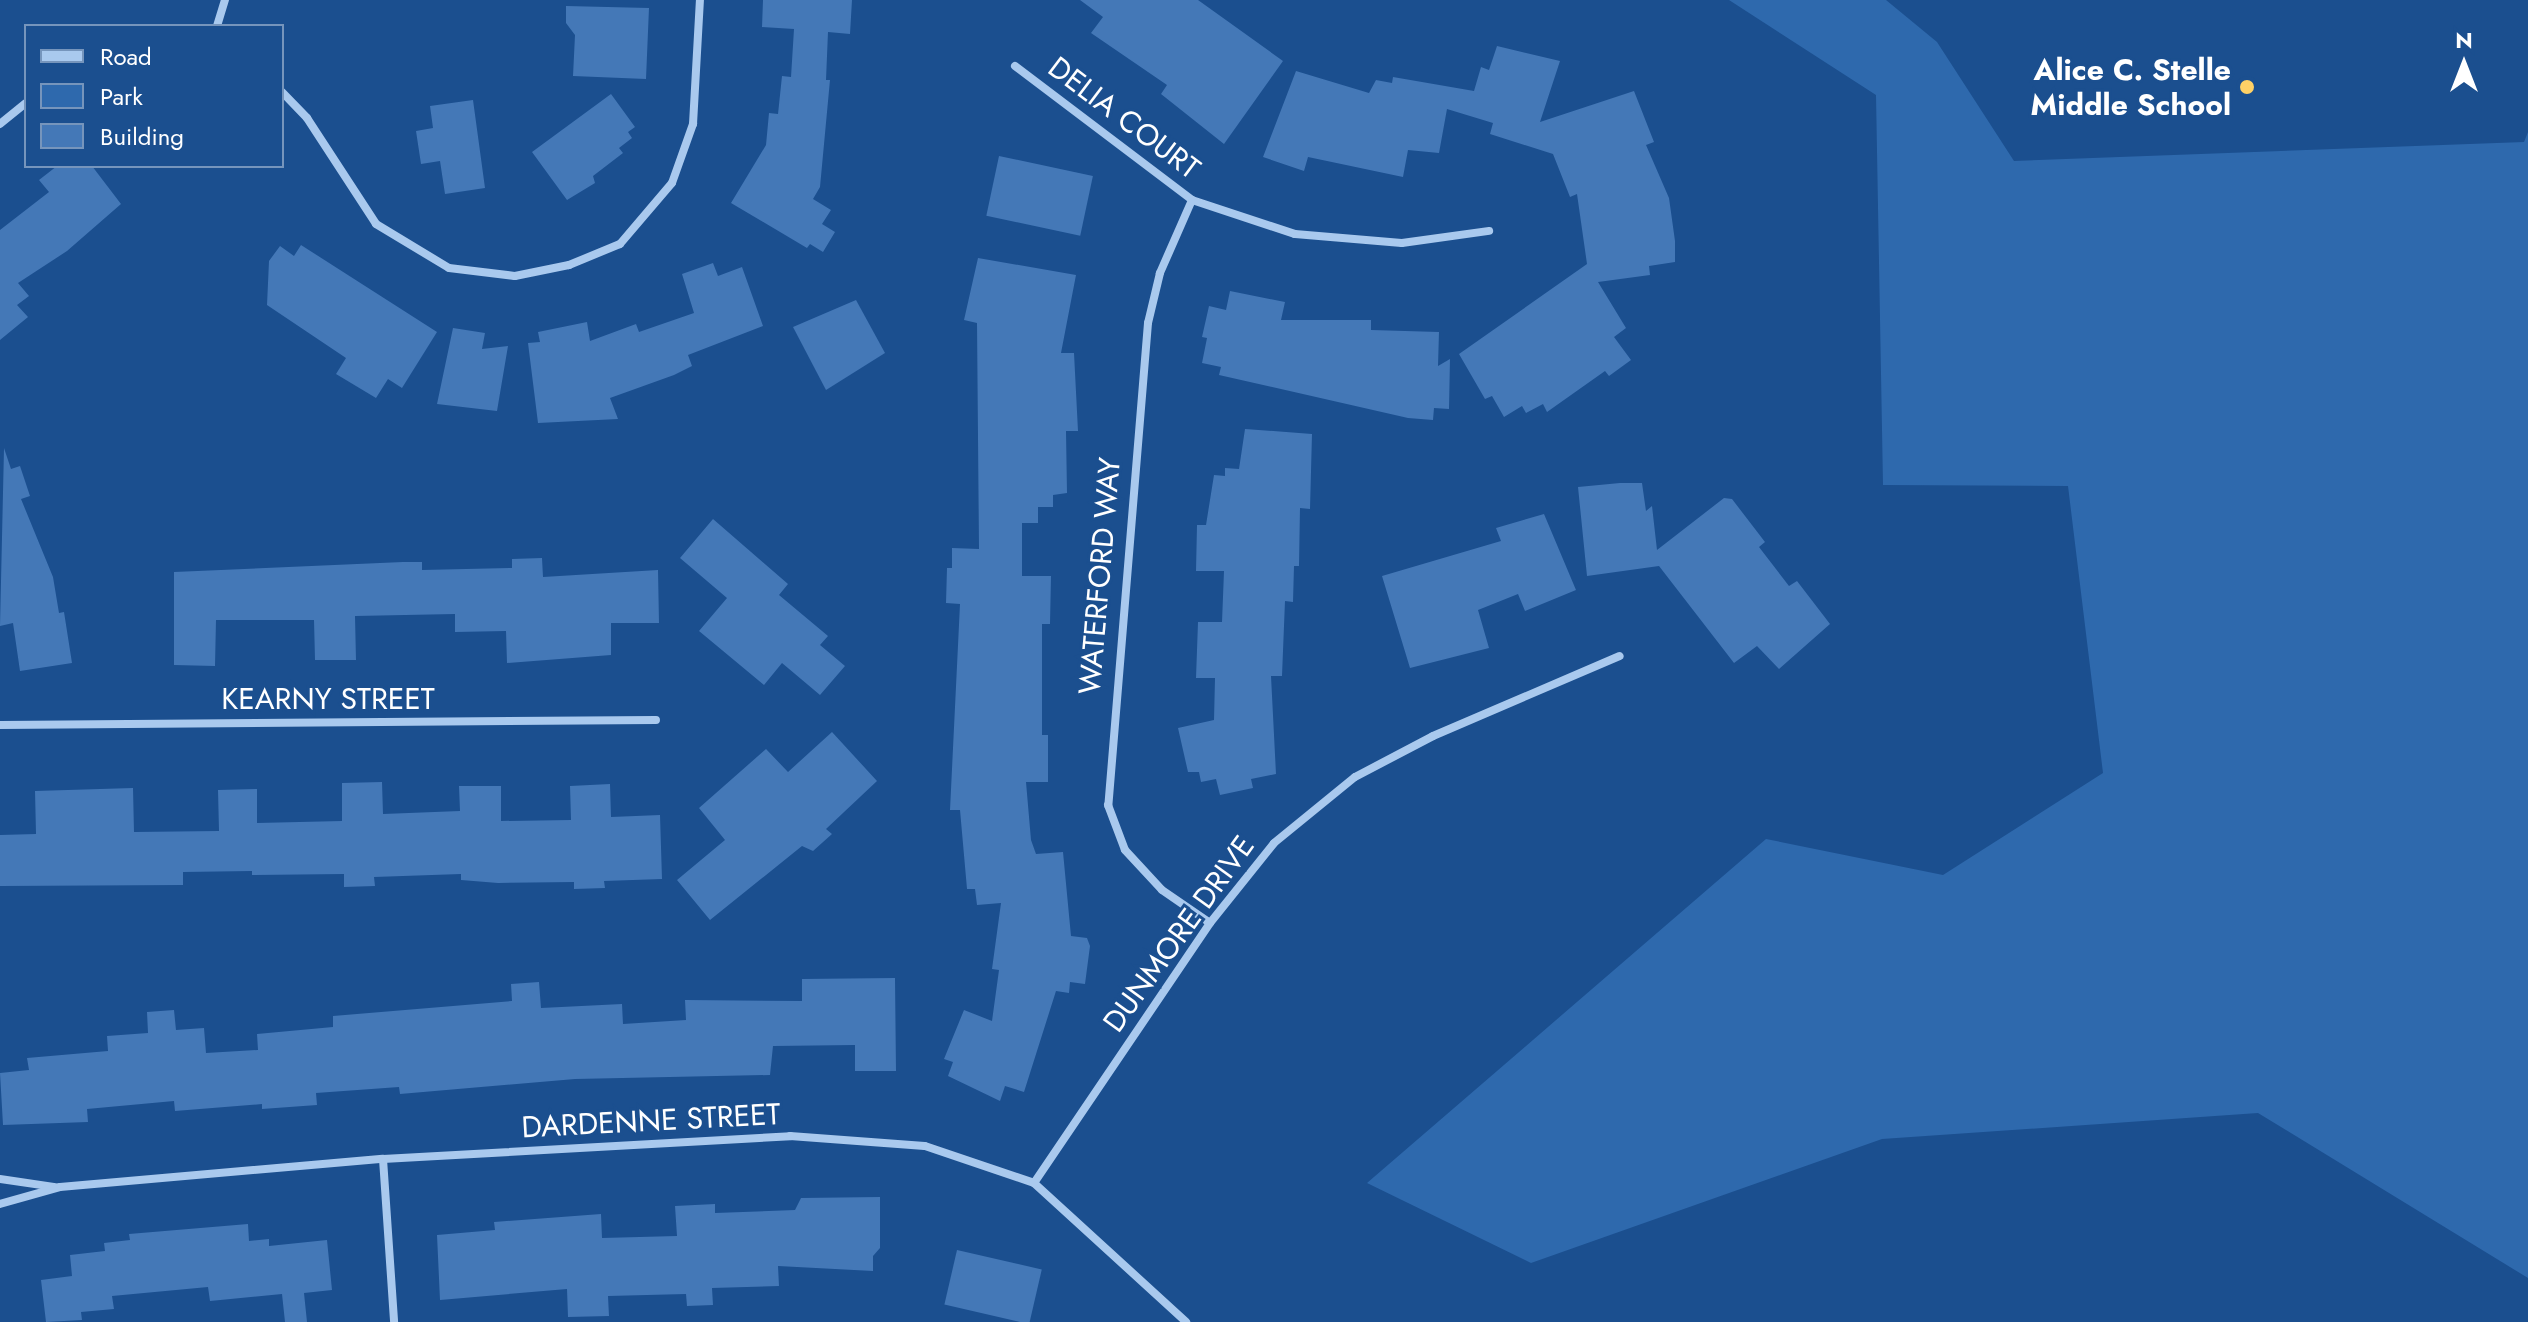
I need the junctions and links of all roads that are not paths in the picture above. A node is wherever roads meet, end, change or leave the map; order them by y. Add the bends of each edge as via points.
1 (225, 0) edge
2 (700, 0) edge
3 (218, 24) edge
4 (1015, 66) dead end
5 (284, 94) edge
6 (24, 105) edge
7 (0, 124) edge
8 (1192, 200) junction
9 (1489, 231) dead end
10 (1620, 656) dead end
11 (656, 720) dead end
12 (0, 725) edge
13 (1210, 923) junction
14 (383, 1159) junction
15 (0, 1179) edge
16 (1034, 1183) junction
17 (60, 1187) junction
18 (0, 1204) edge
19 (394, 1322) edge
20 (1186, 1322) edge

1 - 3 street
2 - 5 street via 693,124 672,183 620,244 569,265 515,276 449,268 376,224 307,118
4 - 8 street, DELIA COURT
6 - 7 street
8 - 9 street, DELIA COURT via 1295,234 1402,243
8 - 13 street, WATERFORD WAY via 1160,273 1148,323 1108,805 1125,850 1162,890
10 - 13 street, DUNMORE DRIVE via 1433,736 1355,777 1274,843
11 - 12 street, KEARNY STREET
13 - 16 street, DUNMORE DRIVE
14 - 16 street, DARDENNE STREET via 790,1136 925,1146
14 - 17 street, DARDENNE STREET
14 - 19 street
15 - 17 street, DARDENNE STREET
16 - 20 street, DARDENNE STREET
17 - 18 street, DARDENNE STREET

